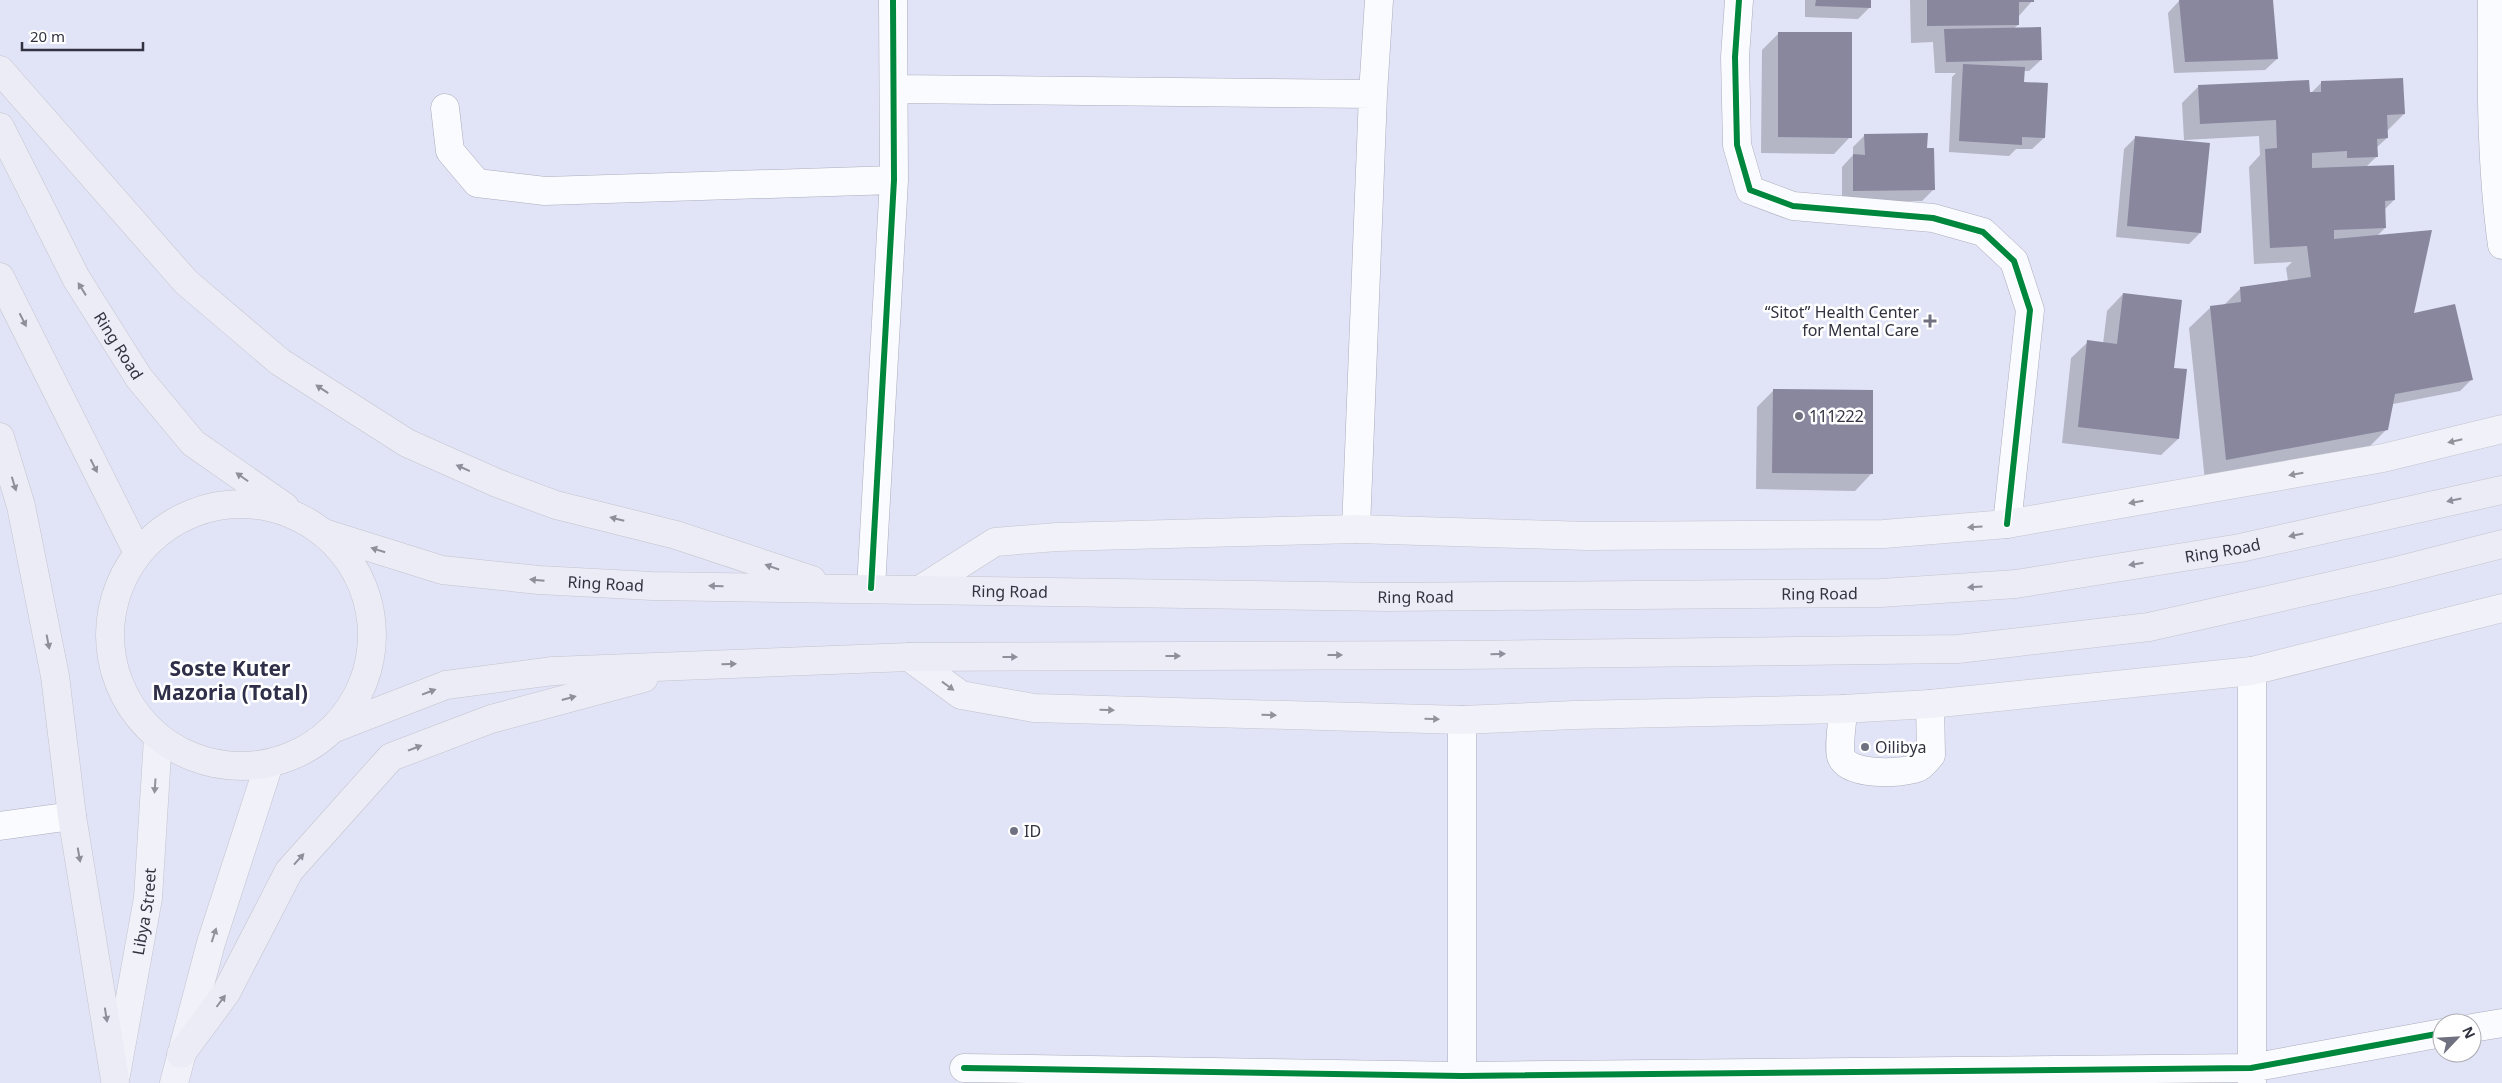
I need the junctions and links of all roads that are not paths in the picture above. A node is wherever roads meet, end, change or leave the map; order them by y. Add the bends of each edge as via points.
1 (893, 0) edge
2 (1379, 0) edge
3 (1739, 0) edge
4 (2492, 0) edge
5 (0, 70) edge
6 (894, 89) junction
7 (1373, 94) junction
8 (445, 108) dead end
9 (0, 127) edge
10 (894, 180) junction
11 (2502, 245) edge
12 (0, 277) edge
13 (2502, 429) edge
14 (0, 437) edge
15 (2502, 490) edge
16 (296, 515) junction
17 (2007, 524) junction
18 (1356, 529) junction
19 (324, 533) junction
20 (2502, 544) edge
21 (138, 553) junction
22 (835, 588) junction
23 (871, 588) junction
24 (921, 589) junction
25 (2502, 608) edge
26 (909, 657) junction
27 (692, 666) junction
28 (2252, 671) junction
29 (1930, 704) junction
30 (1843, 709) junction
31 (1462, 720) junction
32 (335, 728) junction
33 (158, 738) junction
34 (269, 764) junction
35 (72, 816) junction
36 (0, 826) edge
37 (2502, 1022) edge
38 (2482, 1026) edge
39 (2432, 1035) edge
40 (181, 1054) junction
41 (964, 1068) dead end
42 (2252, 1076) edge
43 (1462, 1080) edge
44 (115, 1082) edge
45 (174, 1083) edge

1 - 6 street
2 - 7 street
3 - 17 street via 1734,57 1737,144 1750,190 1793,206 1934,218 1983,232 2014,261 2030,310
4 - 11 street via 2491,50
22 -> 5 highway via 676,535 556,505 496,483 407,443 280,362 186,282
6 - 7 street
6 - 10 street
7 - 18 street
8 - 10 street via 450,151 477,183 545,191
16 -> 9 highway, Ring Road via 193,443 139,378 76,278
10 - 23 street
12 -> 21 highway
13 -> 17 main road via 2383,458
14 -> 35 highway via 21,506 55,676
15 -> 24 highway, Ring Road via 2230,549 2016,584 1880,593 1387,596
16 - 19 highway
16 - 21 highway via 262,505 228,504 194,512 163,528
17 -> 18 main road via 1884,534 1587,536
18 - 24 main road via 1057,537 995,542
22 -> 19 highway, Ring Road via 633,585 442,570
19 - 32 highway via 349,560 366,593 373,629 369,666 357,700
26 -> 20 highway via 1958,649 2149,627
21 - 33 highway via 118,589 110,629 115,669 131,707
22 - 23 highway, Ring Road
23 - 24 highway, Ring Road
25 - 28 main road
27 -> 26 highway
26 -> 31 main road via 961,695 1034,708
32 -> 27 highway via 446,685 553,671
40 -> 27 highway via 226,993 289,871 391,758 491,719
28 - 29 main road
28 - 42 street
29 - 30 main road
29 - 30 street via 1931,755 1920,767 1902,772 1853,768 1846,762 1841,756
30 - 31 main road
31 - 43 street
32 - 34 highway via 304,751
33 - 34 highway via 192,757 230,767
33 -> 44 main road, Libya Street via 148,898
40 -> 34 main road via 211,943
35 - 36 street
35 -> 44 highway
37 - 38 street
39 - 42 street
40 - 45 main road
41 - 43 street
42 - 43 street

